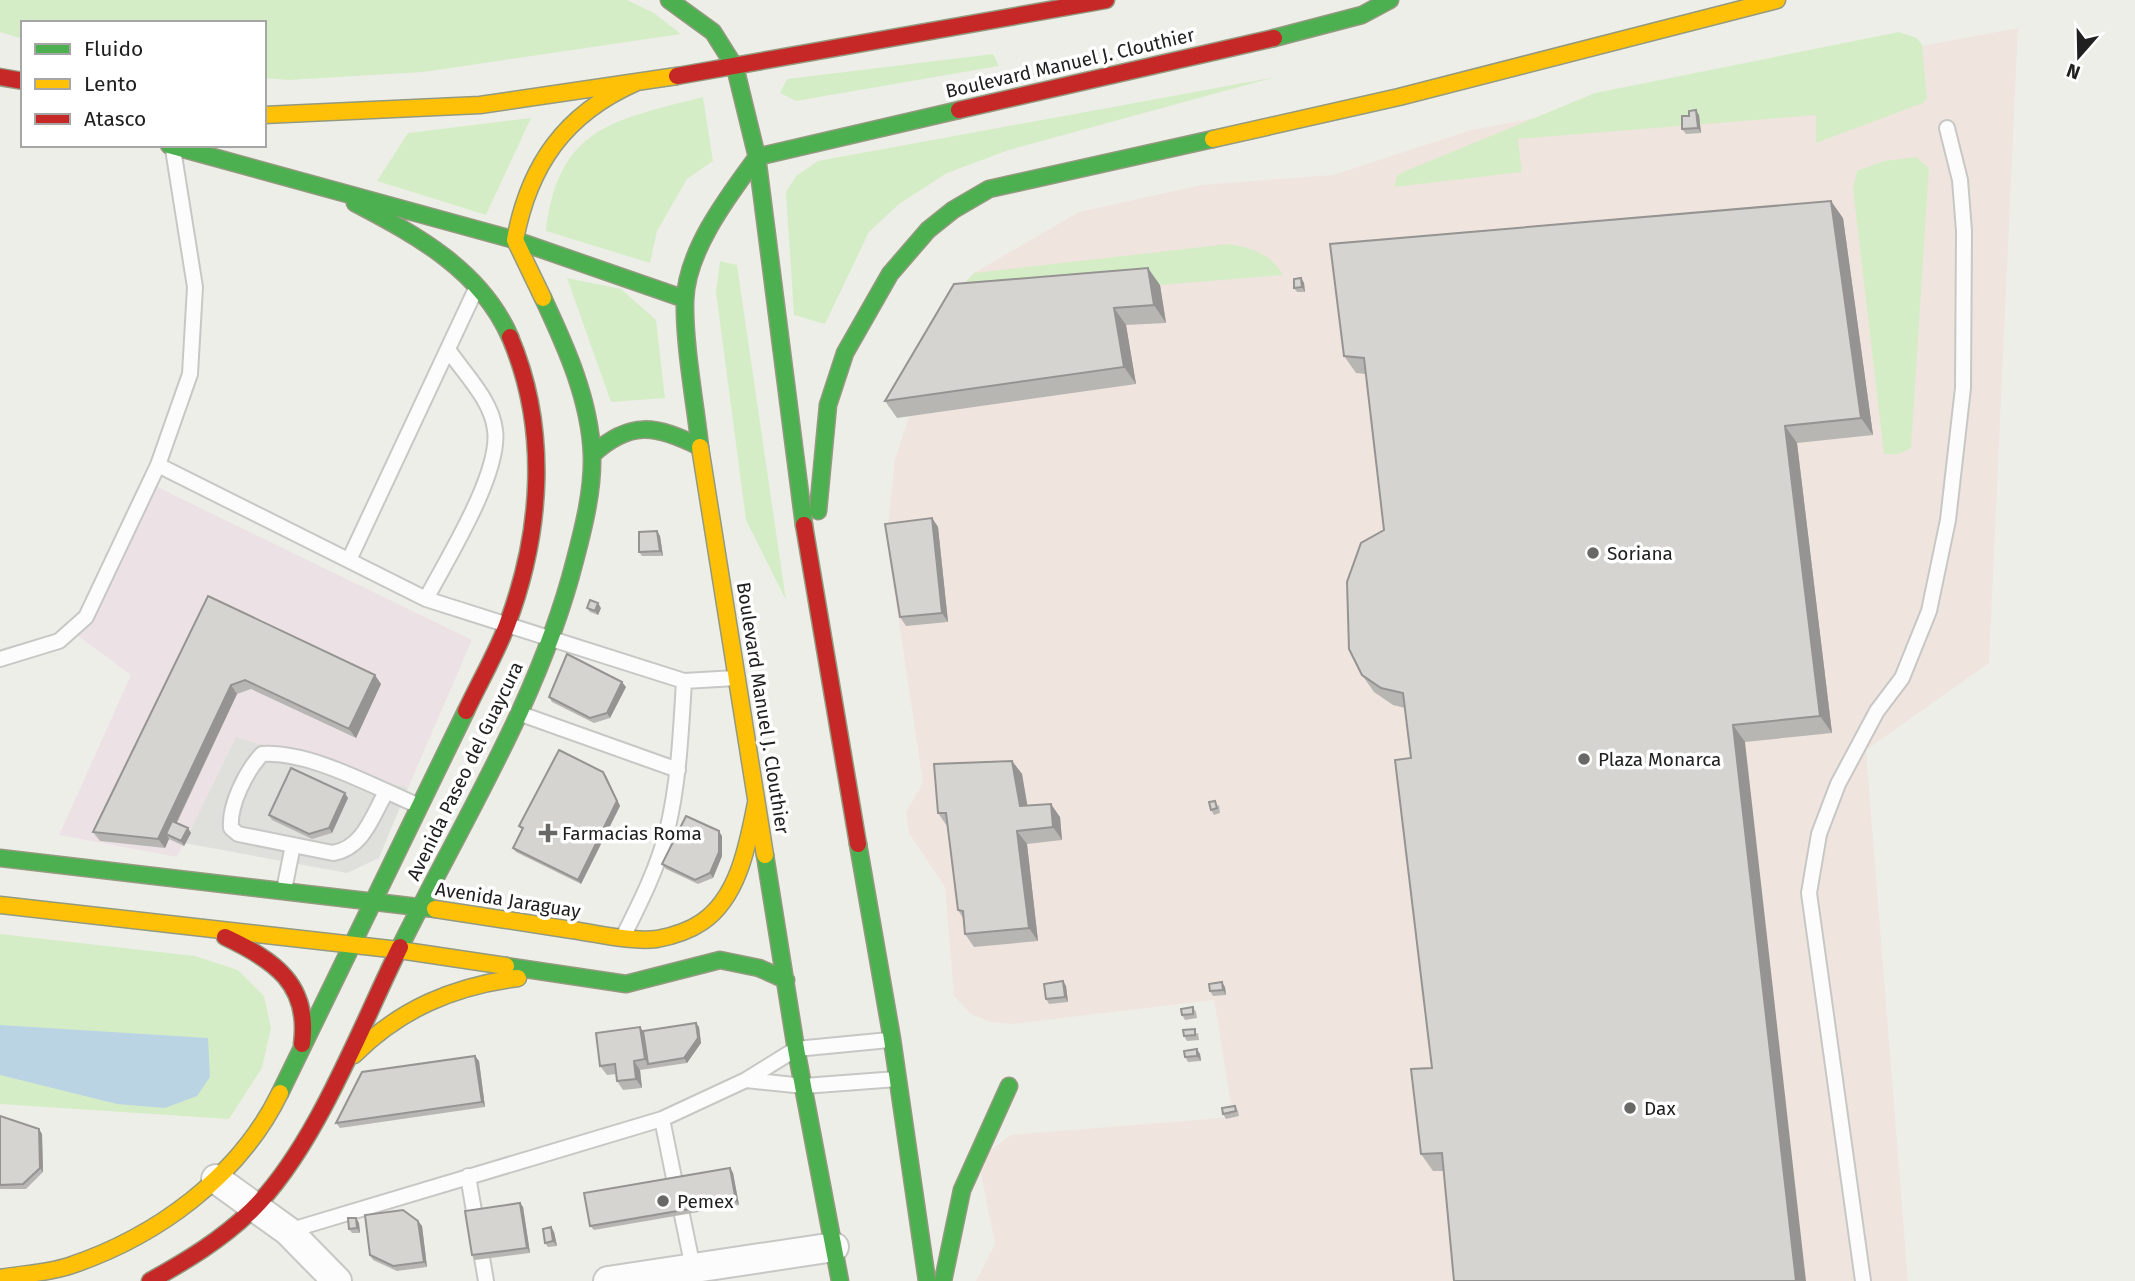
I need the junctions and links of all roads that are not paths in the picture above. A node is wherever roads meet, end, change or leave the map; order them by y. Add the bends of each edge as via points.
1 (669, 0) edge
2 (1106, 0) edge
3 (1390, 0) edge
4 (1777, 0) edge
5 (736, 66) junction
6 (0, 77) edge
7 (21, 81) edge
8 (635, 83) junction
9 (266, 115) edge
10 (1947, 128) dead end
11 (172, 147) edge
12 (175, 147) edge
13 (757, 157) junction
14 (341, 195) junction
15 (515, 240) junction
16 (477, 287) junction
17 (685, 299) junction
18 (449, 351) junction
19 (700, 447) junction
20 (592, 454) junction
21 (158, 466) junction
22 (349, 560) junction
23 (810, 568) junction
24 (426, 599) junction
25 (507, 626) junction
26 (552, 639) junction
27 (0, 659) edge
28 (737, 677) junction
29 (684, 681) junction
30 (520, 714) junction
31 (678, 769) junction
32 (386, 792) junction
33 (756, 801) junction
34 (419, 806) junction
35 (293, 845) junction
36 (0, 858) edge
37 (284, 891) junction
38 (373, 900) junction
39 (0, 905) edge
40 (420, 908) junction
41 (186, 926) junction
42 (623, 939) junction
43 (352, 944) junction
44 (399, 950) junction
45 (682, 951) junction
46 (578, 977) junction
47 (786, 980) junction
48 (892, 1039) junction
49 (796, 1049) junction
50 (299, 1055) junction
51 (339, 1072) junction
52 (746, 1080) junction
53 (897, 1080) junction
54 (804, 1086) junction
55 (1009, 1086) dead end
56 (662, 1119) junction
57 (468, 1176) junction
58 (216, 1178) junction
59 (675, 1183) edge
60 (256, 1207) junction
61 (682, 1215) edge
62 (288, 1231) junction
63 (834, 1247) junction
64 (694, 1275) edge
65 (0, 1278) edge
66 (150, 1281) edge
67 (337, 1281) edge
68 (486, 1281) edge
69 (608, 1281) edge
70 (841, 1281) edge
71 (927, 1281) edge
72 (943, 1281) edge
73 (1863, 1281) edge

1 - 5 main road via 713,32
2 - 5 main road
3 - 13 main road, Boulevard Manuel J. Clouthier via 1333,24
4 - 23 main road via 1412,94 989,189 946,214 888,277 846,351 829,404
5 - 8 main road
5 - 13 main road
6 - 7 main road
8 - 9 main road via 480,105
8 - 15 main road via 580,114 555,145 519,217
10 - 73 lane via 1960,180 1964,231 1963,388 1938,573 1929,611 1902,678 1877,711 1838,784 1819,834 1810,893
11 - 21 lane via 195,287 190,374
12 - 14 main road
13 - 17 main road, Boulevard Manuel J. Clouthier via 723,203 698,250
13 - 23 main road
14 - 15 main road
14 - 16 main road, Avenida Paseo del Guaycura via 435,248
15 - 17 main road
15 - 20 main road, Avenida Paseo del Guaycura via 580,386
16 - 18 lane
16 - 25 main road, Avenida Paseo del Guaycura via 505,321 533,408 539,450 528,552
17 - 19 main road, Boulevard Manuel J. Clouthier
18 - 22 lane
18 - 24 lane via 489,408 496,431 484,485
19 - 20 main road via 647,427 627,431
19 - 28 main road, Boulevard Manuel J. Clouthier
20 - 26 main road, Avenida Paseo del Guaycura via 585,519
21 - 22 lane
21 - 27 lane via 86,617 60,641
22 - 24 lane
23 - 48 main road
24 - 25 lane
25 - 26 lane
25 - 34 main road, Avenida Paseo del Guaycura
26 - 29 lane
26 - 30 main road, Avenida Paseo del Guaycura
28 - 29 lane
28 - 33 main road, Boulevard Manuel J. Clouthier
29 - 31 lane
30 - 31 lane
30 - 40 main road, Avenida Paseo del Guaycura
31 - 42 lane via 667,831
32 - 34 lane
32 - 35 lane via 359,841 347,851 333,853
32 - 35 lane via 304,759 262,754 251,765 230,817 231,828 238,834
33 - 45 main road, Avenida Jaraguay via 747,849 730,894 691,930
33 - 47 main road, Boulevard Manuel J. Clouthier
34 - 38 main road, Avenida Paseo del Guaycura
35 - 37 lane
36 - 37 main road, Avenida Jaraguay
37 - 38 main road, Avenida Jaraguay
38 - 40 main road, Avenida Jaraguay
38 - 43 main road, Avenida Paseo del Guaycura
39 - 41 main road, Avenida Jaraguay
40 - 42 main road, Avenida Jaraguay
40 - 44 main road, Avenida Paseo del Guaycura
41 - 43 main road, Avenida Jaraguay
41 - 50 main road via 251,948 281,970 303,1003
42 - 45 main road, Avenida Jaraguay via 660,940
43 - 44 main road, Avenida Jaraguay
43 - 50 main road, Avenida Paseo del Guaycura
44 - 46 main road, Avenida Jaraguay
44 - 51 main road, Avenida Paseo del Guaycura
45 - 46 main road, Avenida Jaraguay via 646,981 626,984
45 - 47 main road, Avenida Jaraguay via 736,959
46 - 51 main road via 512,979 451,993 387,1026
47 - 49 main road, Boulevard Manuel J. Clouthier
48 - 49 lane
48 - 53 main road
49 - 52 lane
49 - 54 main road, Boulevard Manuel J. Clouthier
50 - 58 main road, Avenida Paseo del Guaycura via 273,1108 239,1159
51 - 60 main road, Avenida Paseo del Guaycura via 281,1178
52 - 54 lane
52 - 56 lane
53 - 54 lane
53 - 71 main road
54 - 63 main road, Boulevard Manuel J. Clouthier
55 - 72 main road via 962,1190
56 - 57 lane
56 - 59 lane
57 - 62 lane
57 - 68 lane
58 - 60 street
58 - 65 main road, Avenida Paseo del Guaycura via 195,1198 132,1240 67,1266
60 - 62 street
60 - 66 main road, Avenida Paseo del Guaycura via 212,1245
61 - 64 lane
62 - 67 street
63 - 64 street
63 - 70 main road, Boulevard Manuel J. Clouthier
64 - 69 street

